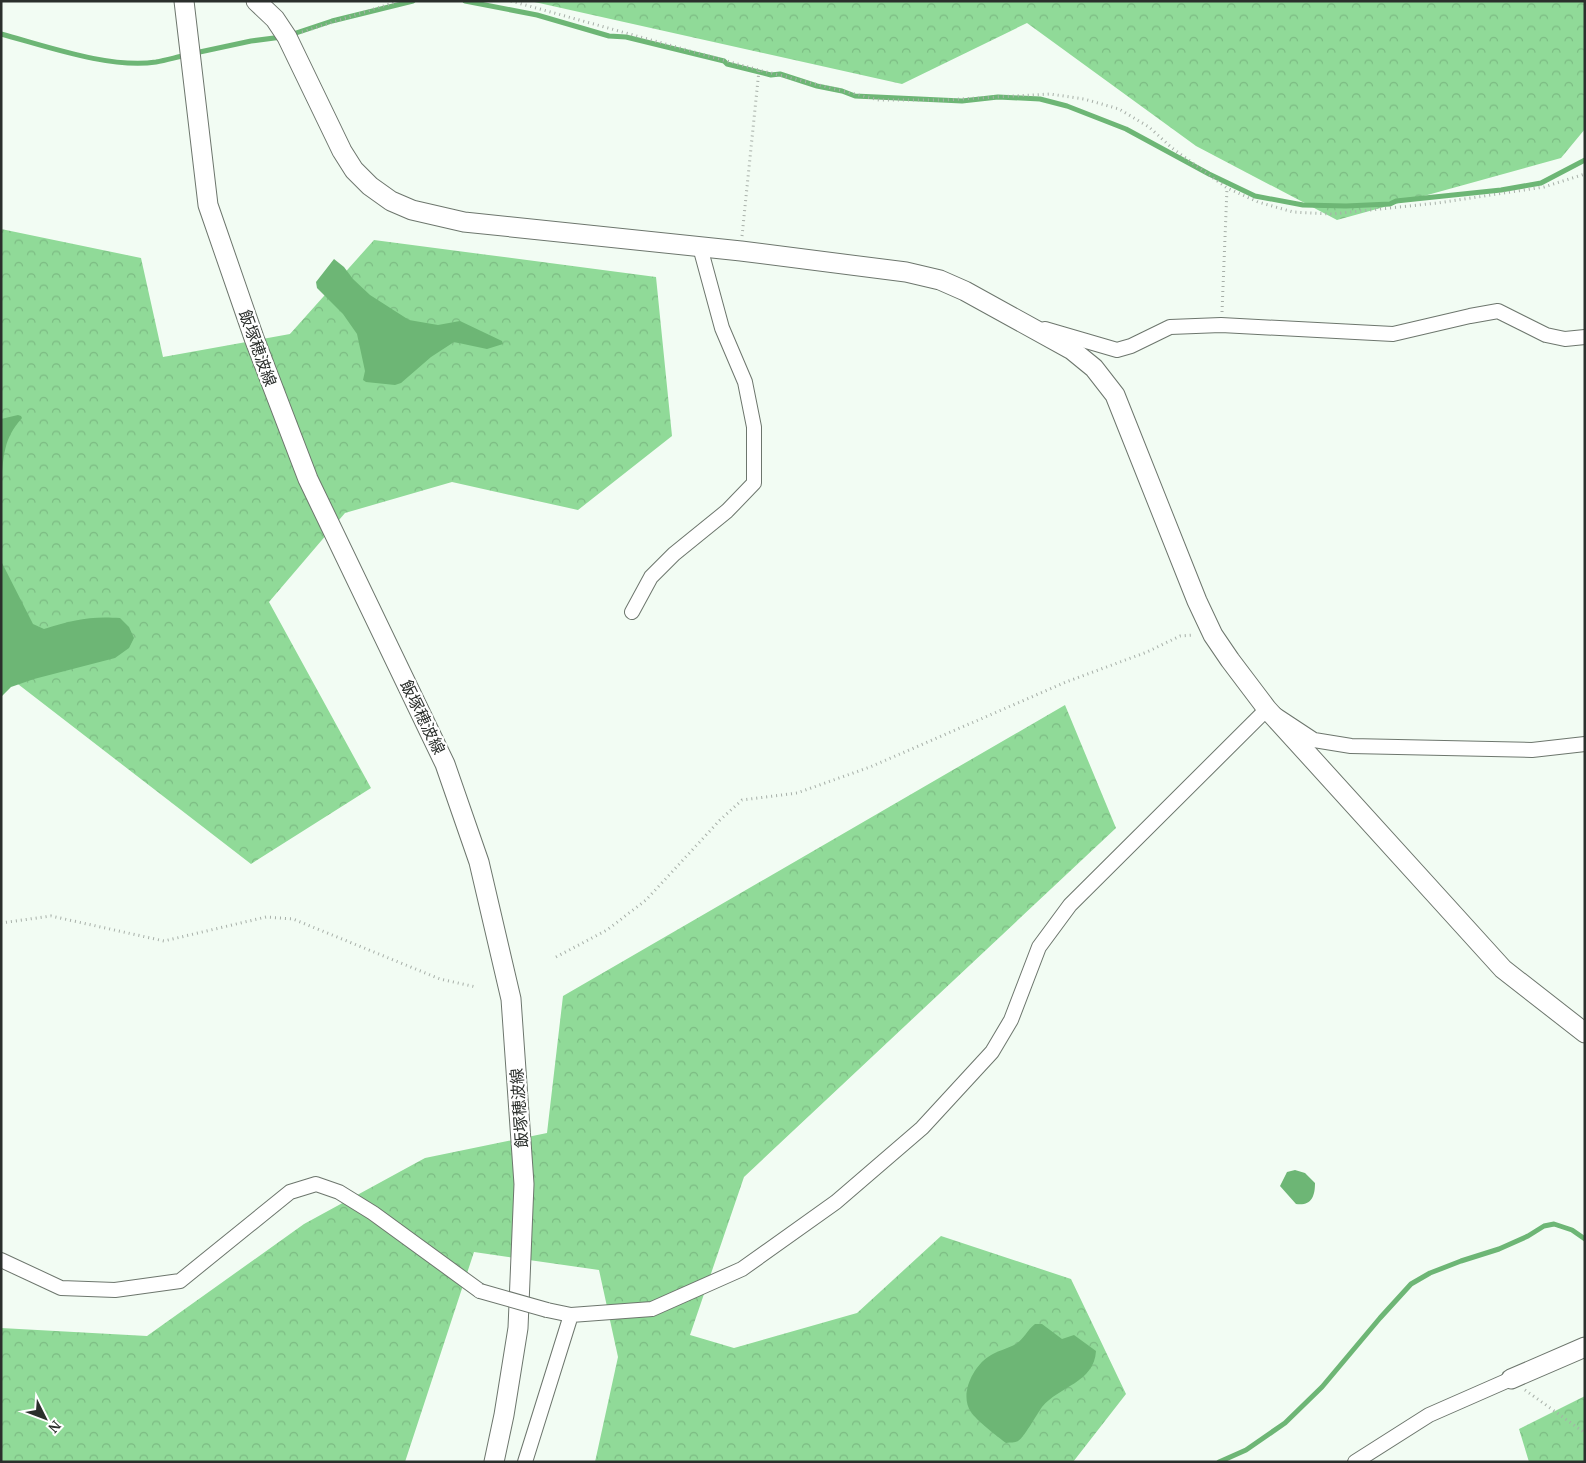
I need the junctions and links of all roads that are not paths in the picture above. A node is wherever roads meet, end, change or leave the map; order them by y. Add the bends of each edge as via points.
1 (184, 1) edge
2 (256, 1) edge
3 (700, 247) junction
4 (1025, 323) junction
5 (1585, 337) edge
6 (632, 612) dead end
7 (1266, 709) junction
8 (1585, 744) edge
9 (1585, 1033) edge
10 (1, 1260) edge
11 (571, 1315) junction
12 (1585, 1347) edge
13 (1510, 1380) joint
14 (494, 1462) edge
15 (525, 1462) edge
16 (1355, 1462) edge

1 - 14 street, 飯塚穂波線 via 208,205 308,479 446,764 479,862 511,999 524,1184 518,1328
2 - 3 street via 275,19 287,37 354,170 392,201 412,210 464,222
3 - 4 street via 906,272 965,290
3 - 6 street via 722,328 745,382 754,427 754,482 727,512 650,577
4 - 5 street via 1118,350 1170,327 1221,325 1393,334 1498,311 1546,335 1565,339
4 - 7 street via 1072,350 1094,368 1115,395 1213,635
7 - 8 street via 1314,740 1351,746 1532,750
7 - 9 street via 1503,969
7 - 11 street via 1070,906 1039,947 1010,1020 992,1052 922,1128 836,1202 742,1270 652,1309
10 - 11 street, bridge via 61,1288 116,1290 180,1281 290,1192 316,1184 339,1192 373,1213 480,1291
11 - 15 street
12 - 13 street
13 - 16 street via 1429,1415

